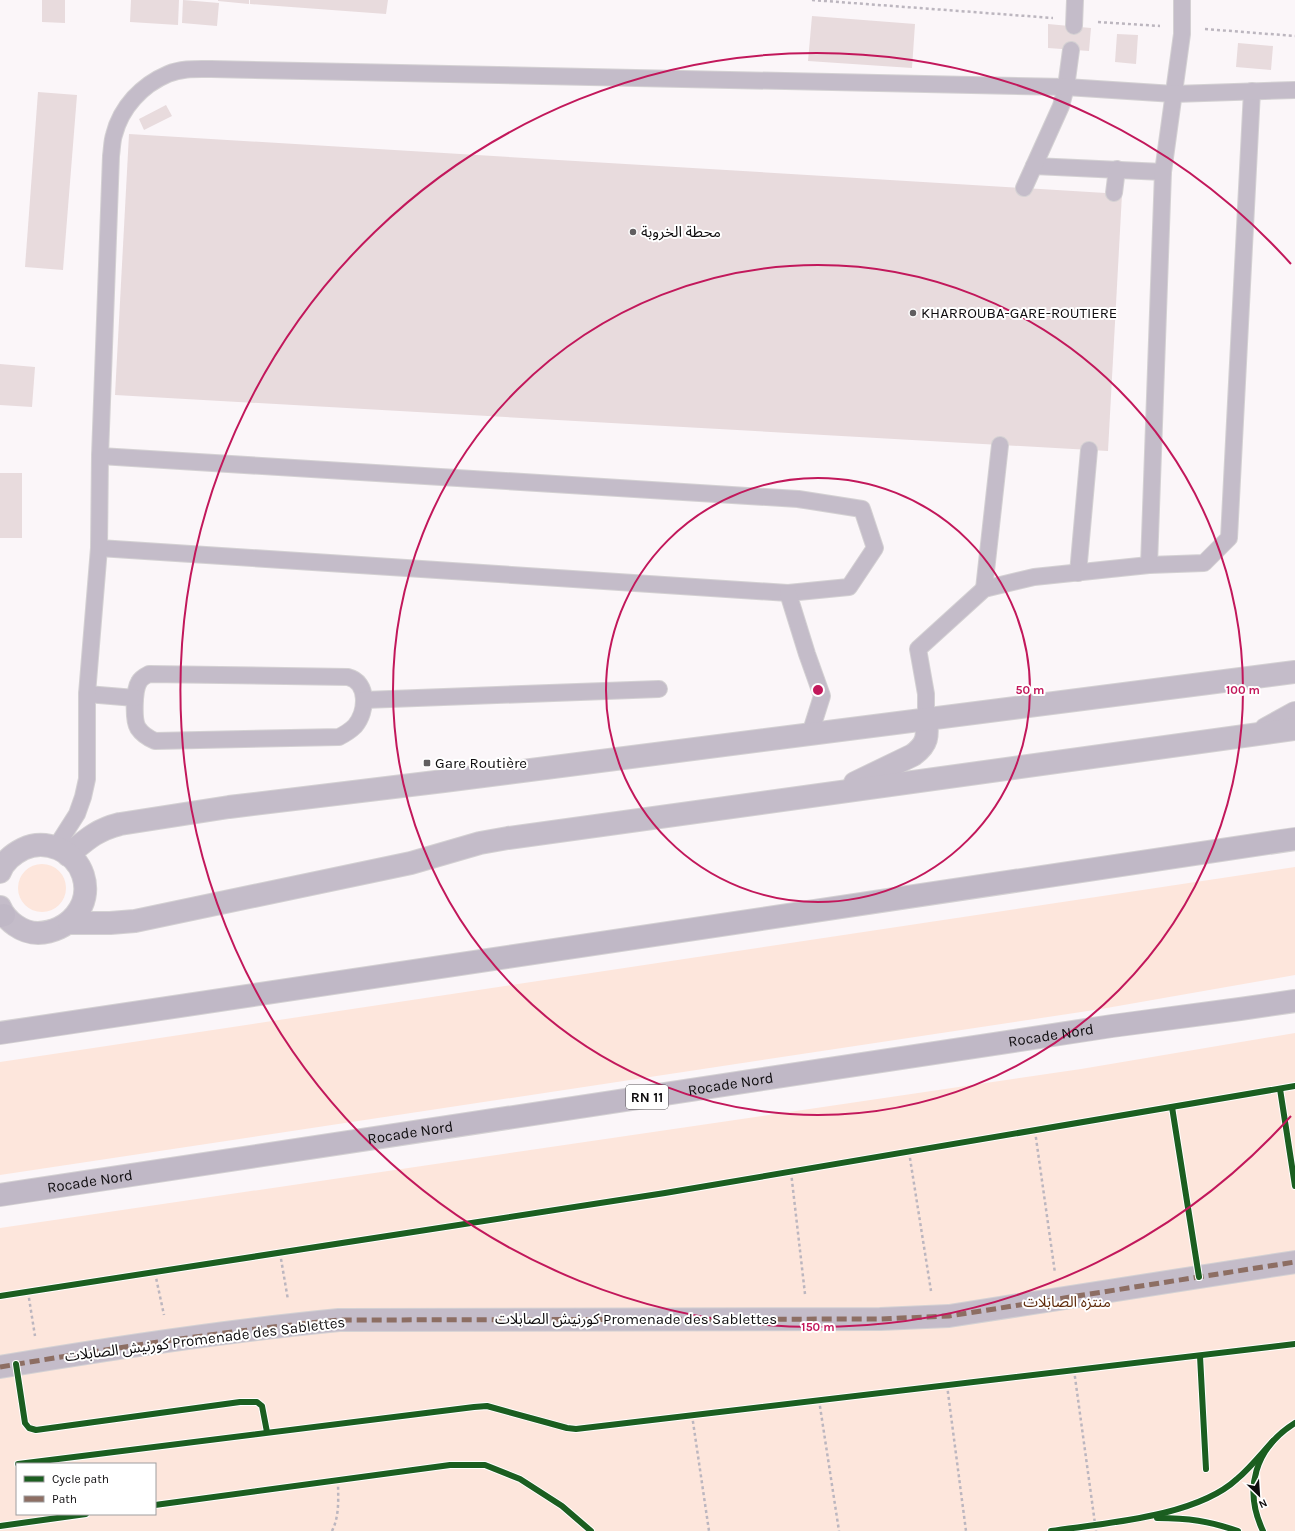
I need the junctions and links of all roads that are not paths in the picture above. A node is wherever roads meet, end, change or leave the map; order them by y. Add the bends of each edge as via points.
1 (1075, 0) edge
2 (1182, 0) edge
3 (1074, 26) dead end
4 (1071, 50) dead end
5 (1066, 87) junction
6 (1295, 90) edge
7 (1252, 91) junction
8 (1174, 94) junction
9 (1034, 166) junction
10 (1117, 169) junction
11 (1163, 172) junction
12 (1024, 188) dead end
13 (1114, 193) dead end
14 (1000, 445) dead end
15 (1089, 450) dead end
16 (100, 456) junction
17 (99, 548) junction
18 (1148, 565) junction
19 (1078, 573) junction
20 (984, 589) junction
21 (788, 593) junction
22 (1295, 672) edge
23 (659, 689) dead end
24 (87, 694) junction
25 (135, 698) junction
26 (364, 700) junction
27 (1295, 713) edge
28 (926, 719) junction
29 (1295, 730) edge
30 (810, 734) junction
31 (1254, 735) junction
32 (836, 792) junction
33 (1295, 839) edge
34 (62, 851) junction
35 (8, 853) edge
36 (0, 872) edge
37 (1, 912) edge
38 (69, 923) junction
39 (1295, 1000) edge
40 (0, 1033) edge
41 (0, 1195) edge
42 (1295, 1262) edge
43 (0, 1367) edge

1 - 3 lane
2 - 8 lane via 1182,34
4 - 5 lane
5 - 8 lane
5 - 9 lane via 1061,106
5 - 16 lane via 211,69 169,73 150,83 134,98 121,115 114,135 111,156
6 - 7 lane
7 - 8 lane
7 - 18 lane via 1229,538 1204,562
8 - 11 lane
9 - 10 lane
9 - 12 lane
10 - 11 lane
10 - 13 lane
11 - 18 lane
14 - 20 lane
15 - 19 lane
16 - 17 lane
16 - 21 lane via 798,499 862,510 875,548 849,587
17 - 21 lane
17 - 24 lane
18 - 19 lane
19 - 20 lane via 1034,577
20 - 28 lane via 918,650 926,694
21 - 30 lane via 822,696
22 - 28 street
23 - 26 lane
24 - 25 lane
24 - 34 lane via 87,779 83,797
25 - 26 lane via 139,682 149,674 155,674 348,677 361,685
25 - 26 lane via 134,720 146,737 155,741 339,736 355,725
27 - 31 street
28 - 30 street
28 - 32 street via 928,734 921,750
29 - 31 street
30 - 34 street via 229,807 120,824 93,834
31 - 32 street
32 - 38 street via 508,838 480,843 411,863 135,921
33 - 40 highway
34 - 35 street via 42,845
34 - 38 street via 77,864 83,875 85,888 78,912
35 - 36 street
37 - 38 street via 13,924 35,933 47,933
39 - 41 highway, Rocade Nord / RN 11
42 - 43 street, كورنيش الصابلات Promenade des Sablettes via 949,1316 880,1319 339,1320 170,1340

